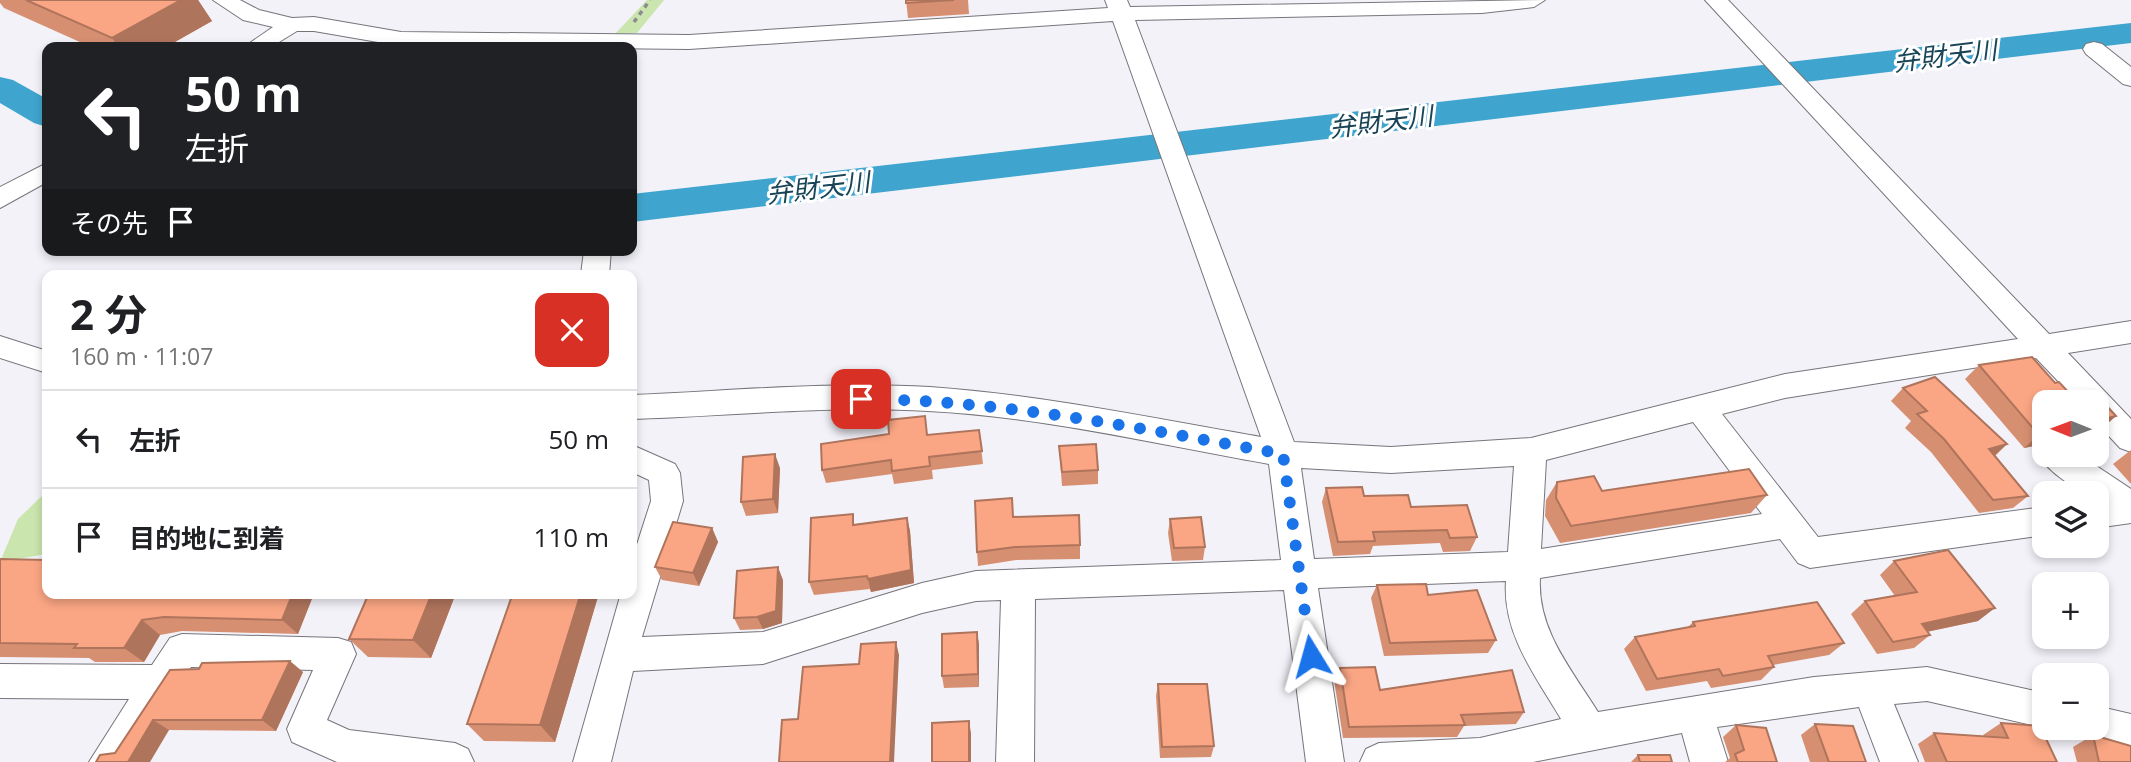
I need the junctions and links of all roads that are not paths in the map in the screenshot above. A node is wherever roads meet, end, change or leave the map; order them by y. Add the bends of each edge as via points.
1 (223, 0) edge
2 (1534, 0) edge
3 (1716, 0) edge
4 (1500, 2) edge
5 (1329, 5) edge
6 (1119, 7) edge
7 (292, 25) junction
8 (264, 42) edge
9 (510, 42) edge
10 (637, 44) edge
11 (2094, 49) dead end
12 (2131, 79) edge
13 (42, 174) edge
14 (0, 200) edge
15 (2131, 332) edge
16 (0, 346) edge
17 (2043, 346) junction
18 (42, 360) edge
19 (637, 407) edge
20 (1699, 407) junction
21 (2131, 439) edge
22 (1531, 451) junction
23 (1283, 454) junction
24 (637, 460) edge
25 (2072, 467) edge
26 (2131, 508) edge
27 (2109, 512) edge
28 (2032, 523) edge
29 (1788, 524) junction
30 (1525, 566) junction
31 (1300, 576) junction
32 (1018, 585) junction
33 (637, 597) edge
34 (636, 599) edge
35 (619, 655) junction
36 (0, 681) edge
37 (160, 682) junction
38 (1870, 689) junction
39 (2032, 708) edge
40 (1695, 714) junction
41 (2109, 727) edge
42 (1589, 731) junction
43 (2131, 732) edge
44 (108, 762) edge
45 (455, 762) edge
46 (592, 762) edge
47 (1015, 762) edge
48 (1325, 762) edge
49 (1379, 762) edge
50 (1709, 762) edge
51 (1899, 762) edge

1 - 7 street via 251,15
2 - 4 street
3 - 17 street
4 - 5 street
5 - 6 street
6 - 10 street
6 - 23 street
7 - 8 street
7 - 9 street via 314,23 401,39
11 - 12 street
13 - 14 street
15 - 17 street
16 - 18 street
17 - 20 street via 1785,386
17 - 21 street
19 - 23 street via 928,399 1037,410
20 - 22 street
20 - 29 street
22 - 23 street via 1391,460
22 - 30 street
23 - 31 street
24 - 33 street via 664,473 667,501
25 - 26 street
26 - 27 street
28 - 29 street via 1810,554
29 - 30 street
30 - 31 street
30 - 42 street via 1522,594 1532,638
31 - 32 street
31 - 48 street
32 - 35 street via 976,586 922,598 763,648
32 - 47 street
34 - 35 street
35 - 46 street
36 - 37 street
37 - 44 street
37 - 45 street via 182,650 338,654 305,729 348,748
38 - 39 street via 1927,684
38 - 40 street
38 - 51 street
40 - 42 street
40 - 50 street
41 - 43 street
42 - 49 street via 1480,756

